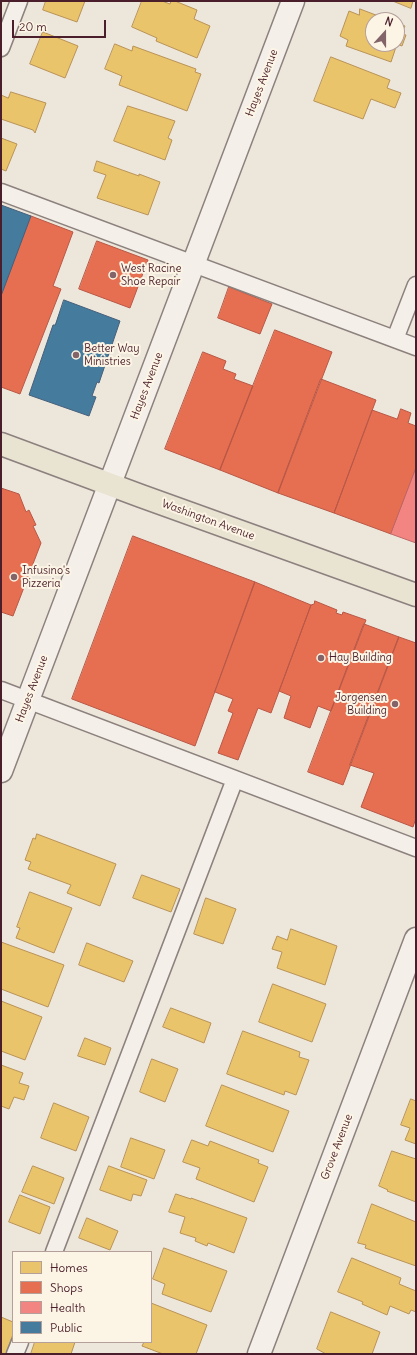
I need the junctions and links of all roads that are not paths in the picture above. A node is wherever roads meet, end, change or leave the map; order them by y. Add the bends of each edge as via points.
1 (19, 1) edge
2 (294, 1) edge
3 (1, 48) edge
4 (1, 192) edge
5 (194, 264) junction
6 (416, 285) edge
7 (395, 339) junction
8 (416, 347) edge
9 (1, 444) edge
10 (110, 484) junction
11 (416, 595) edge
12 (1, 690) edge
13 (28, 700) junction
14 (1, 771) edge
15 (235, 780) junction
16 (416, 848) edge
17 (416, 939) edge
18 (54, 1251) edge
19 (20, 1343) edge
20 (16, 1354) edge
21 (259, 1354) edge

1 - 3 lane
2 - 5 street, Hayes Avenue
4 - 5 lane
5 - 7 lane
5 - 10 street, Hayes Avenue
6 - 7 lane
7 - 8 lane
9 - 10 main road, Washington Avenue
10 - 11 main road, Washington Avenue
10 - 13 street, Hayes Avenue
12 - 13 lane
13 - 14 street, Hayes Avenue
13 - 15 lane
15 - 16 lane
15 - 18 lane
17 - 21 street, Grove Avenue
19 - 20 lane

